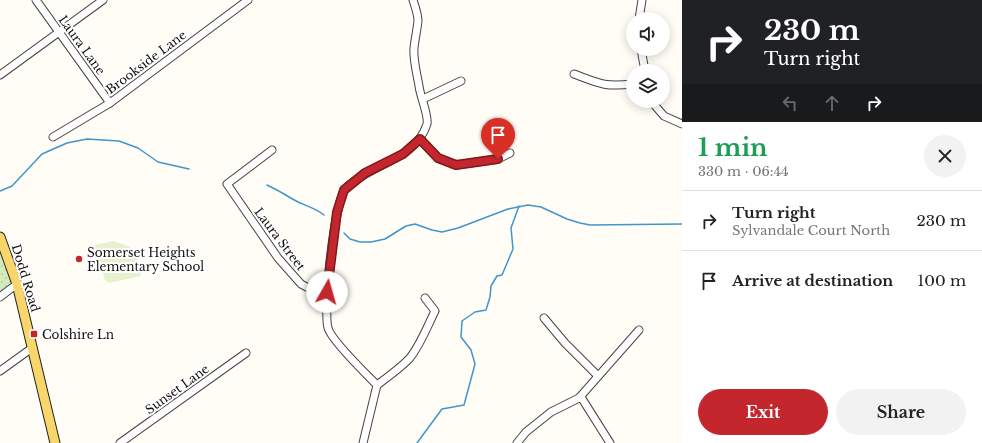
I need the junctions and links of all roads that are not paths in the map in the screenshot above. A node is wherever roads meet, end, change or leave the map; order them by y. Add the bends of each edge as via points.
1 (36, 0) edge
2 (103, 0) edge
3 (248, 0) edge
4 (413, 0) edge
5 (642, 0) edge
6 (640, 12) edge
7 (59, 32) junction
8 (574, 74) dead end
9 (0, 75) edge
10 (461, 81) dead end
11 (626, 85) edge
12 (423, 98) junction
13 (110, 103) junction
14 (658, 108) edge
15 (682, 124) edge
16 (53, 137) dead end
17 (420, 139) junction
18 (272, 150) dead end
19 (510, 153) dead end
20 (0, 237) edge
21 (17, 284) junction
22 (327, 292) junction
23 (0, 297) edge
24 (425, 298) dead end
25 (544, 318) dead end
26 (639, 330) dead end
27 (32, 348) junction
28 (246, 353) dead end
29 (0, 371) edge
30 (598, 376) junction
31 (377, 385) junction
32 (579, 398) junction
33 (55, 443) edge
34 (120, 443) edge
35 (363, 443) edge
36 (517, 443) edge
37 (610, 443) edge

1 - 7 street, Laura Lane
2 - 7 street
3 - 13 street, Brookside Lane
4 - 12 street via 418,19 414,49
5 - 6 street
7 - 9 street
7 - 13 street, Laura Lane
8 - 11 street via 600,85
10 - 12 street
12 - 17 street via 428,123
13 - 16 street, Brookside Lane
14 - 15 street via 664,116
17 - 19 street via 438,158 456,165 498,159
17 - 22 street via 403,154 365,173 344,190 337,212
18 - 22 street, Laura Street via 227,184 278,258 301,284 314,291
20 - 21 main road, Dodd Road
21 - 23 street
21 - 27 main road, Dodd Road
22 - 31 street via 328,329 339,345
24 - 31 street via 435,311 424,335 410,358
25 - 30 street
26 - 30 street
27 - 29 street
27 - 33 main road, Dodd Road
28 - 34 street, Sunset Lane
30 - 32 street
31 - 35 street
32 - 36 street via 551,412 526,432
32 - 37 street via 581,397

